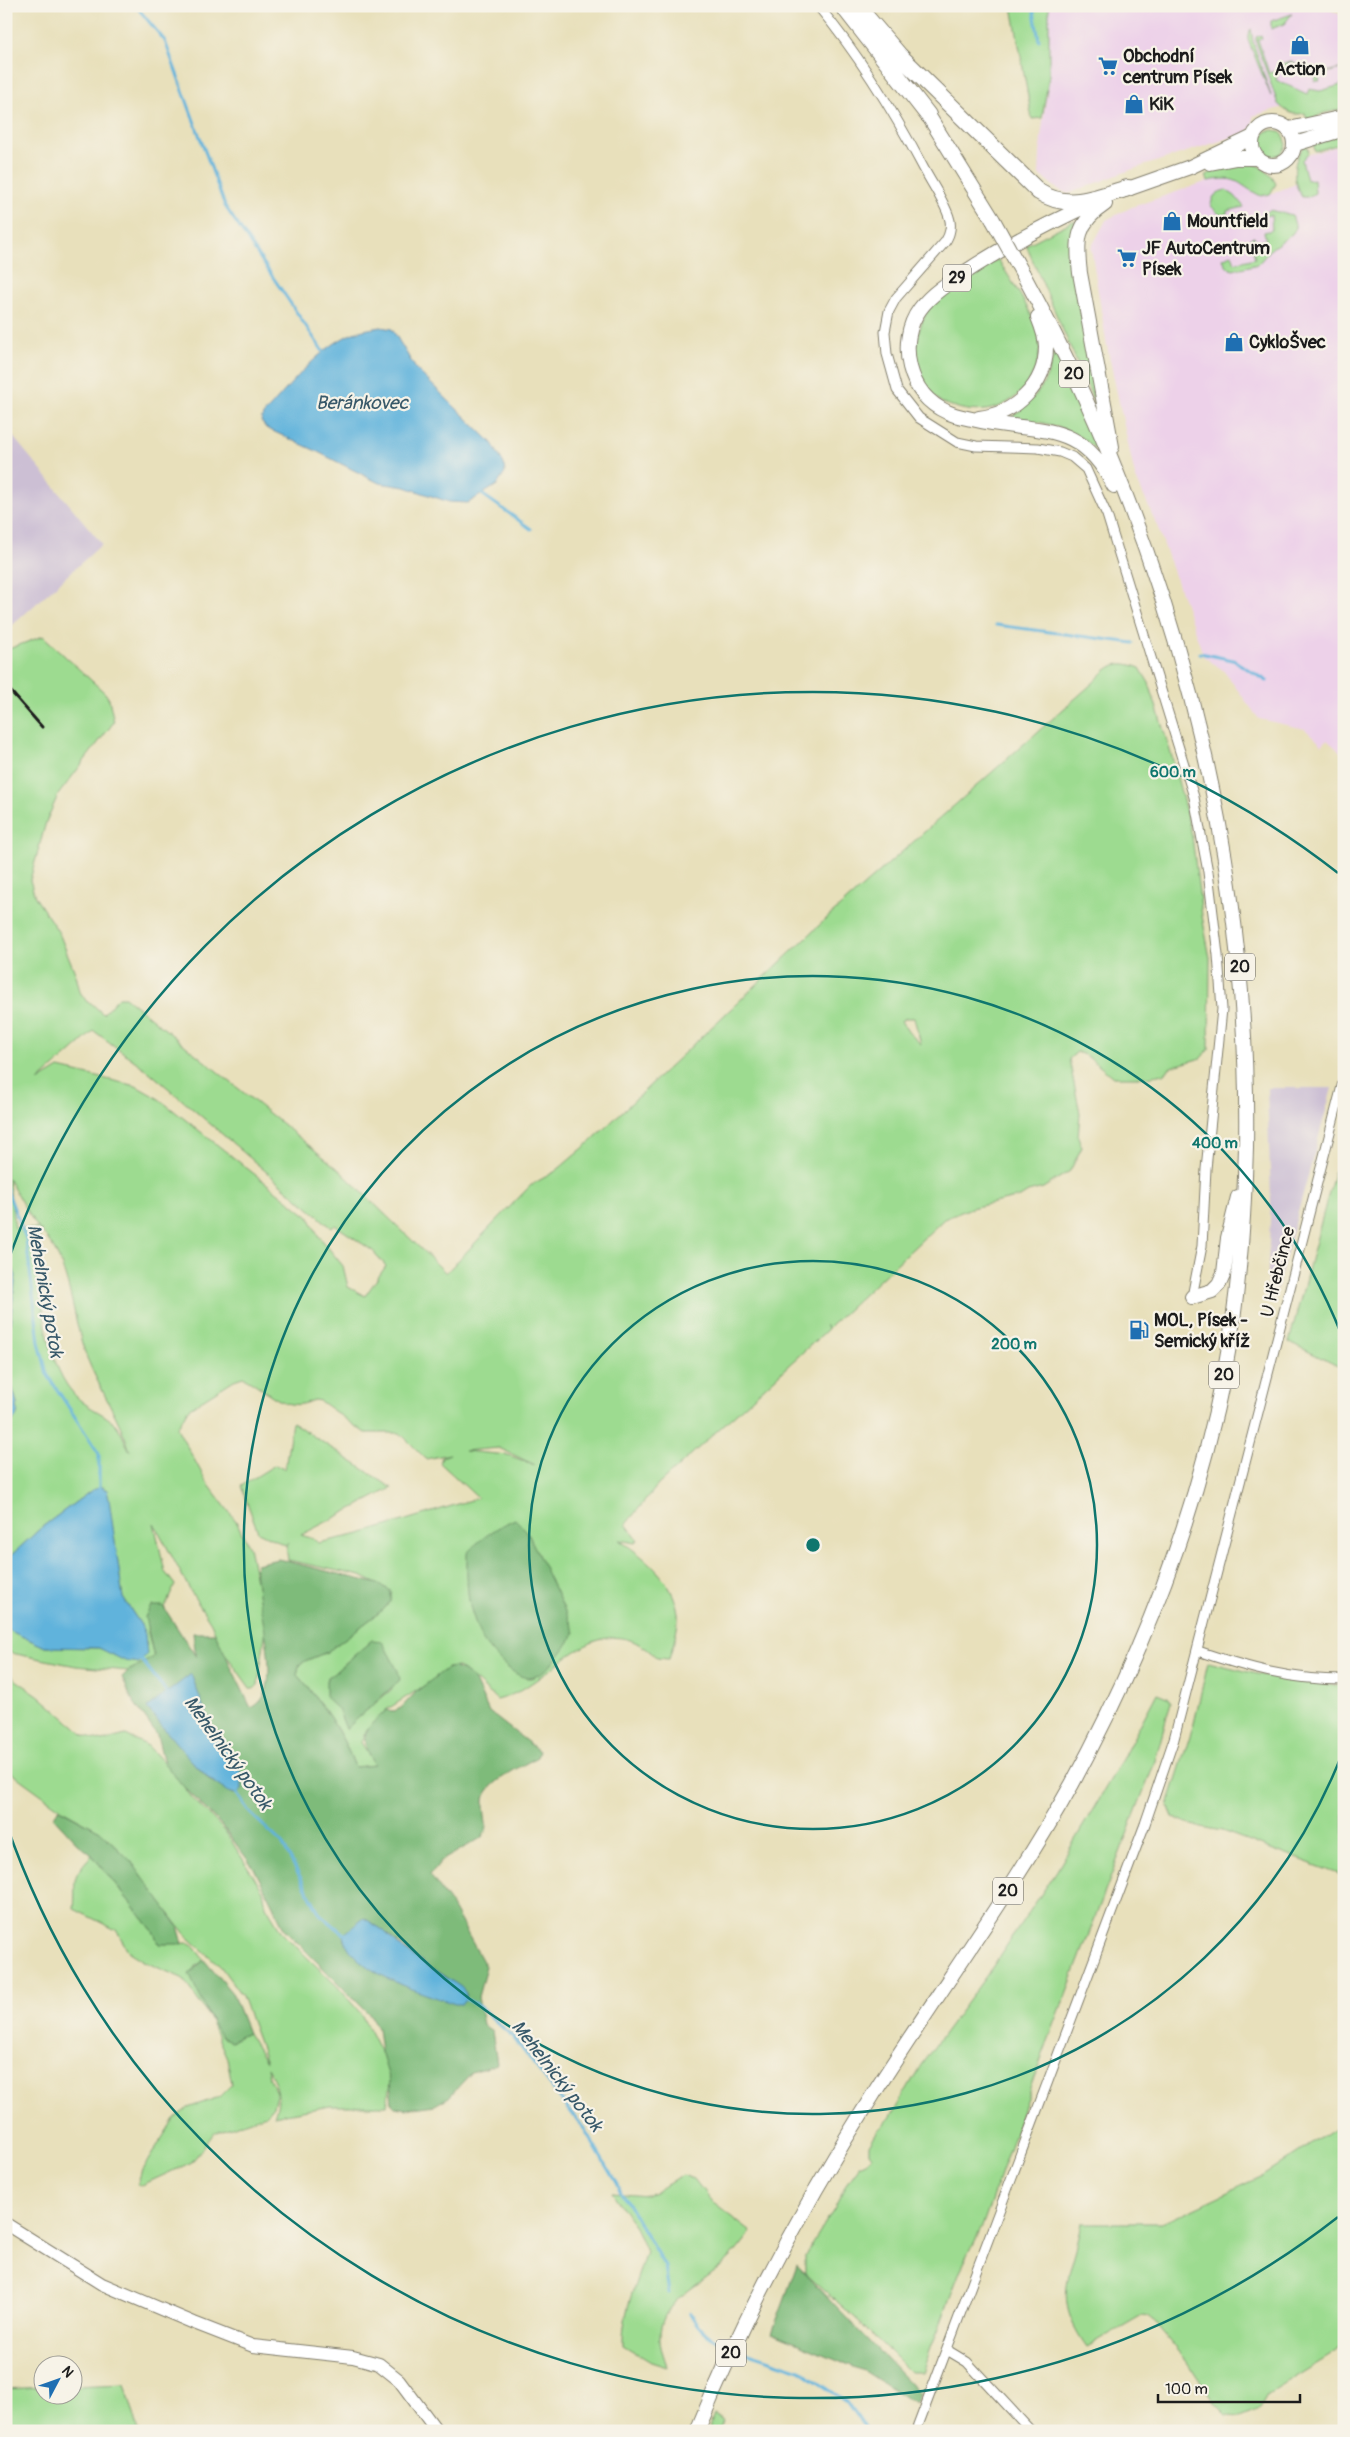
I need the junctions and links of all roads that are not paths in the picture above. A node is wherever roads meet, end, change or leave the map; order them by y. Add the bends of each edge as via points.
1 (818, 6) edge
2 (843, 6) edge
3 (856, 6) edge
4 (928, 116) junction
5 (1344, 117) edge
6 (1289, 129) junction
7 (1344, 129) edge
8 (1253, 137) junction
9 (1294, 144) junction
10 (1258, 158) junction
11 (1190, 167) junction
12 (1128, 188) junction
13 (1023, 274) junction
14 (969, 419) junction
15 (1118, 477) junction
16 (1145, 549) junction
17 (1344, 1078) edge
18 (1245, 1167) junction
19 (1192, 1297) joint
20 (1198, 1652) junction
21 (1344, 1680) edge
22 (6, 2224) edge
23 (947, 2350) junction
24 (437, 2431) edge
25 (696, 2431) edge
26 (916, 2431) edge
27 (1031, 2431) edge

1 - 19 street via 875,83 949,216 950,232 946,242 896,298 889,311 885,332 887,354 897,390 919,418 957,442 1060,452 1086,469 1107,515 1194,797 1208,872 1222,1009 1202,1246
2 - 4 highway, 20
3 - 4 highway, 20
3 - 12 highway via 900,56 1039,192 1054,200 1069,202
4 - 13 main road, 20, bridge
5 - 6 main road
6 - 8 main road via 1280,123 1269,123 1259,128
6 - 9 main road
7 - 9 main road
8 - 10 main road via 1252,148
8 - 11 main road, 29
9 - 10 main road via 1292,154 1284,162 1273,165
10 - 11 main road, 29 via 1236,158
11 - 12 main road, 29
12 - 14 main road, 29 via 1060,218 994,254 946,285 920,309 908,339 908,357 914,380 932,404 957,417
12 - 15 main road via 1086,219 1078,244 1080,273
13 - 14 main road via 1046,347 1038,380 1028,395 1006,412
13 - 15 main road, 20 via 1075,376
14 - 16 main road via 1058,432 1084,446 1113,483
15 - 16 main road, 20
16 - 18 main road, 20 via 1188,687 1229,877 1244,1015
17 - 20 street, U Hřebčince
18 - 19 main road via 1220,1284 1212,1291
18 - 25 main road, 20 via 1235,1307 1209,1442 1154,1609 1126,1676 1052,1819 847,2136 804,2209 750,2312
20 - 21 street via 1251,1670 1312,1680
20 - 23 street, U Hřebčince via 1174,1739 1145,1824
22 - 24 street via 102,2284 254,2346 354,2357 379,2364 399,2380
23 - 26 street, U Hřebčince
23 - 27 street via 967,2362

